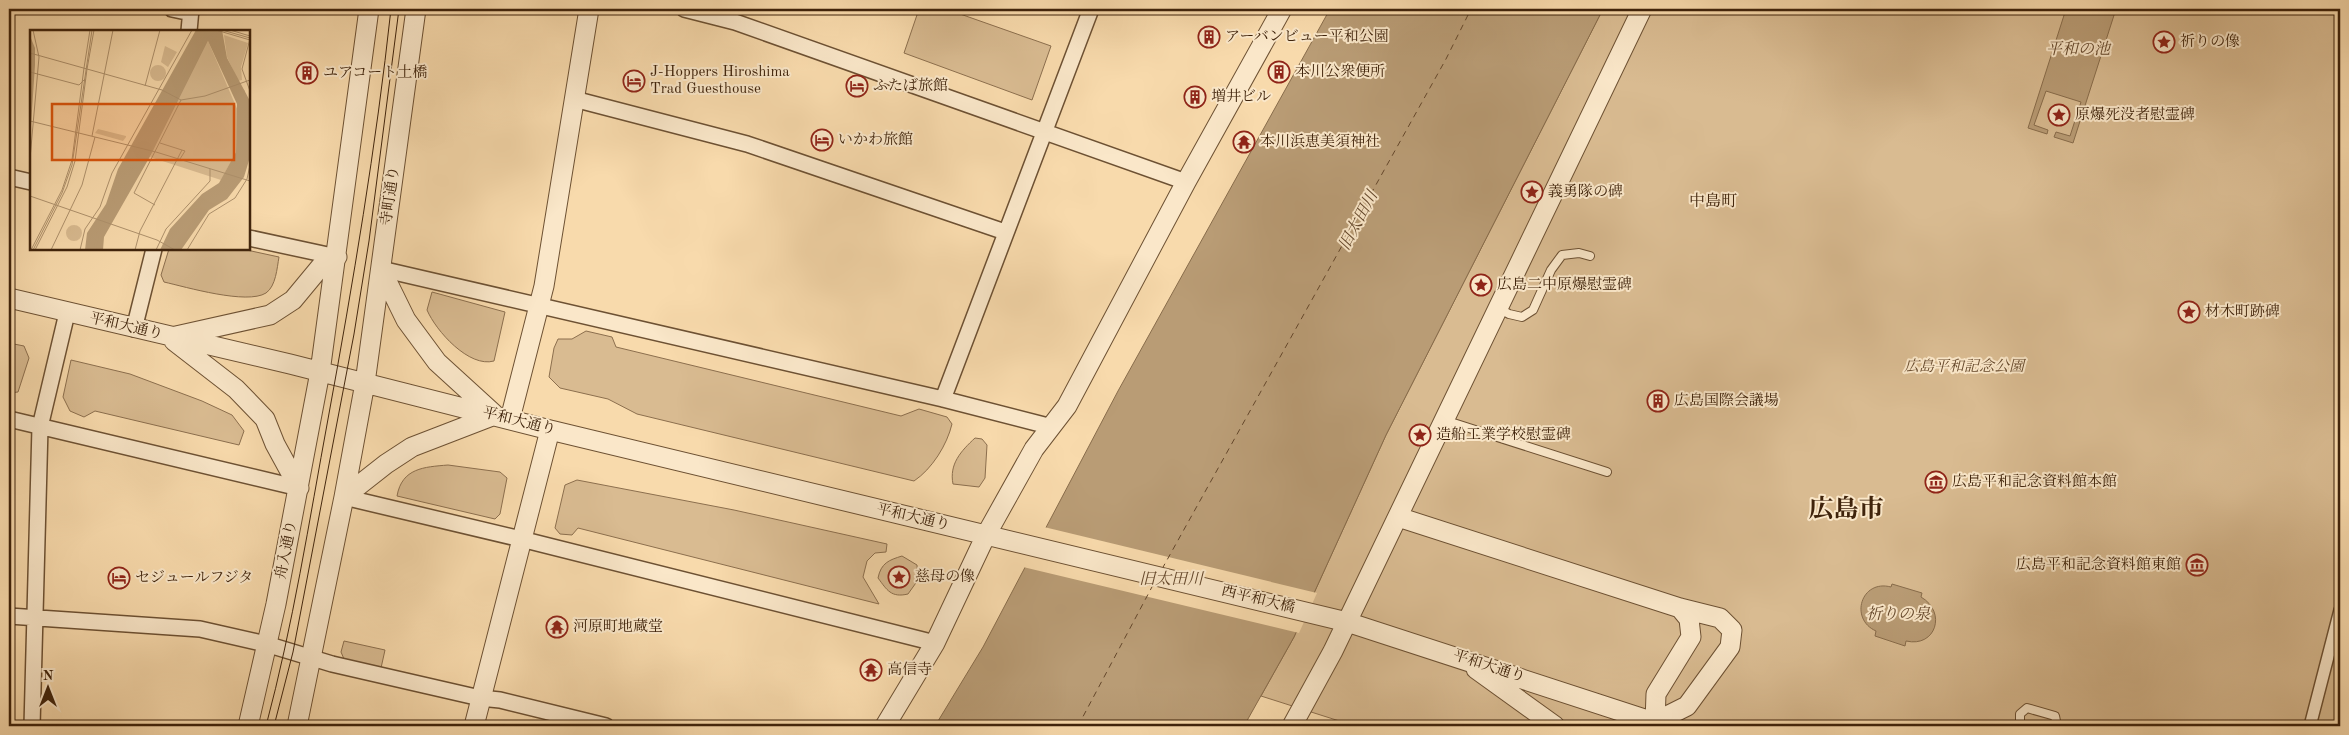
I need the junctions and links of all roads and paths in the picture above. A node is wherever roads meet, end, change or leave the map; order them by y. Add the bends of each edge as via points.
1 (172, 9) edge
2 (369, 9) edge
3 (416, 9) edge
4 (589, 9) edge
5 (684, 9) edge
6 (1091, 9) edge
7 (1282, 9) edge
8 (1642, 9) edge
9 (191, 11) edge
10 (189, 30) edge
11 (574, 99) junction
12 (1042, 132) junction
13 (9, 177) edge
14 (30, 182) edge
15 (1186, 182) junction
16 (1005, 232) junction
17 (250, 238) edge
18 (154, 250) edge
19 (1590, 256) dead end
20 (337, 258) junction
21 (381, 269) junction
22 (9, 298) edge
23 (539, 305) junction
24 (1498, 308) junction
25 (67, 313) junction
26 (134, 329) junction
27 (170, 337) junction
28 (320, 372) junction
29 (365, 383) junction
30 (943, 398) junction
31 (503, 417) junction
32 (9, 419) edge
33 (1444, 420) junction
34 (40, 427) junction
35 (1052, 427) junction
36 (550, 430) junction
37 (1608, 472) dead end
38 (299, 488) junction
39 (344, 497) junction
40 (1398, 517) junction
41 (986, 535) junction
42 (521, 539) junction
43 (1030, 545) joint
44 (1680, 608) junction
45 (2340, 610) edge
46 (1311, 613) joint
47 (9, 616) edge
48 (36, 617) junction
49 (1347, 622) junction
50 (935, 643) junction
51 (266, 644) junction
52 (311, 657) junction
53 (1458, 657) junction
54 (480, 698) junction
55 (1658, 725) edge
56 (32, 726) edge
57 (248, 726) edge
58 (296, 726) edge
59 (474, 726) edge
60 (606, 726) edge
61 (885, 726) edge
62 (1292, 726) edge
63 (1555, 726) edge
64 (2020, 726) edge
65 (2057, 726) edge
66 (2310, 726) edge

1 - 9 street
2 - 20 street
3 - 21 street, 寺町通り
4 - 11 street
5 - 12 street via 735,22
6 - 12 street
7 - 15 street
8 - 24 street
9 - 10 street
11 - 16 street via 747,144
11 - 23 street
12 - 15 street
12 - 16 street
13 - 14 street
15 - 35 street via 1067,406
16 - 30 street
17 - 20 street
18 - 26 street
19 - 24 lane via 1579,253 1562,255 1551,270 1533,310 1522,317
20 - 27 street via 322,265 293,300 270,315
20 - 28 street
21 - 23 street
21 - 29 street, 寺町通り
21 - 31 street via 403,316 437,362
22 - 25 street, 平和大通り
23 - 30 street
23 - 31 street
24 - 33 street
25 - 26 street, 平和大通り
25 - 34 street
26 - 27 street, 平和大通り
27 - 28 street, 平和大通り
27 - 38 street via 236,389 265,419
28 - 29 street, 平和大通り
28 - 38 street, 舟入通り
29 - 31 street, 平和大通り
29 - 39 street
30 - 35 street
31 - 36 street, 平和大通り
31 - 39 street via 412,447
32 - 34 street
33 - 37 lane
33 - 40 street
34 - 38 street
34 - 48 street
35 - 41 street via 1034,449
36 - 41 street, 平和大通り
36 - 42 street
38 - 51 street, 舟入通り
39 - 42 street
39 - 52 street
40 - 44 street
40 - 49 street
41 - 43 street, 平和大通り
41 - 50 street
42 - 50 street
42 - 54 street
43 - 46 street, 西平和大橋
44 - 55 street via 1689,619 1691,637 1656,694
44 - 55 street via 1720,618 1732,630 1730,647 1687,706
45 - 66 street
46 - 49 street, 平和大通り
47 - 48 street
48 - 51 street via 200,629
48 - 56 street
49 - 53 street, 平和大通り
49 - 62 street
50 - 61 street
51 - 52 street
51 - 57 street, 舟入通り
52 - 54 street
52 - 58 street
53 - 55 street, 平和大通り
53 - 63 street
54 - 59 street
54 - 60 street
64 - 65 lane via 2020,714 2026,708 2055,716

